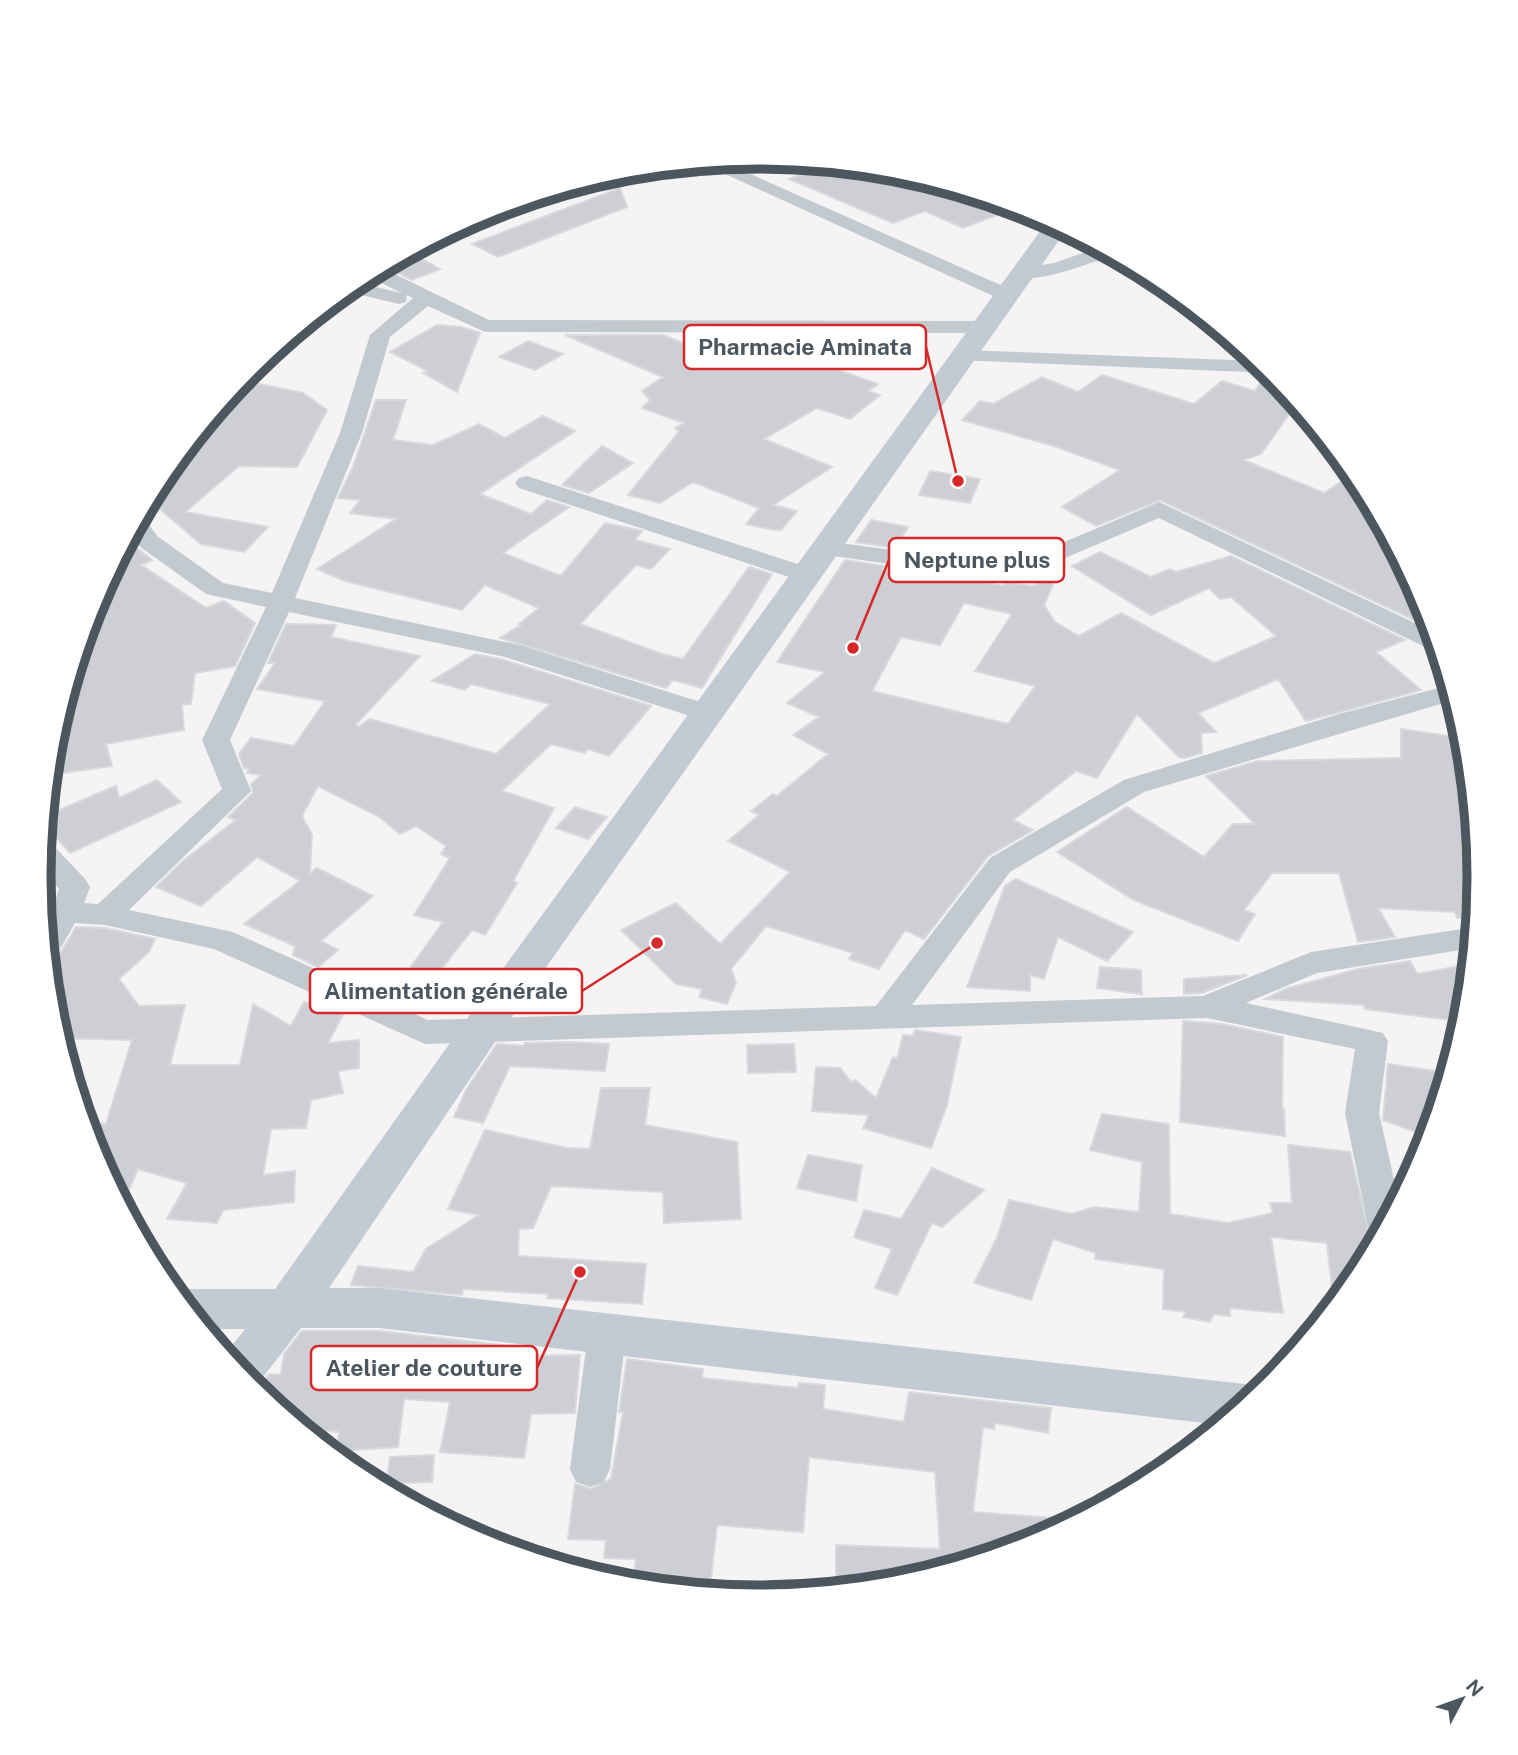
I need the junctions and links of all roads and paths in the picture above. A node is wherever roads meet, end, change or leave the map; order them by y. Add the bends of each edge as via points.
1 (730, 170) edge
2 (1052, 233) edge
3 (1094, 254) edge
4 (384, 277) edge
5 (1015, 284) junction
6 (364, 290) edge
7 (424, 299) junction
8 (973, 341) junction
9 (1248, 366) edge
10 (527, 483) dead end
11 (142, 531) edge
12 (817, 561) junction
13 (281, 602) junction
14 (1425, 638) edge
15 (1443, 694) edge
16 (706, 713) junction
17 (51, 861) edge
18 (54, 913) edge
19 (105, 915) junction
20 (1464, 939) edge
21 (1207, 1007) junction
22 (887, 1015) junction
23 (482, 1028) junction
24 (1383, 1212) edge
25 (290, 1308) junction
26 (197, 1309) edge
27 (607, 1334) junction
28 (246, 1365) edge
29 (1232, 1405) edge
30 (590, 1469) dead end

1 - 5 street
2 - 5 street
3 - 5 street
4 - 7 street
5 - 8 street
6 - 7 street
7 - 8 street via 485,326
7 - 13 street via 380,335 351,433
8 - 9 street
8 - 12 street
10 - 12 street
11 - 13 street via 148,541 215,589
12 - 14 street via 1011,574 1159,509
12 - 16 street
13 - 16 street via 511,650
13 - 19 street via 216,740 237,791
15 - 22 street via 1134,786 1000,866
16 - 23 street
17 - 18 street via 75,887
18 - 19 street
19 - 23 street via 222,940 425,1032
20 - 21 street via 1311,963
21 - 22 street
21 - 24 street via 1372,1041 1362,1113
22 - 23 street
23 - 25 street
25 - 26 street
25 - 27 street via 379,1308
25 - 28 street
27 - 29 street
27 - 30 street

